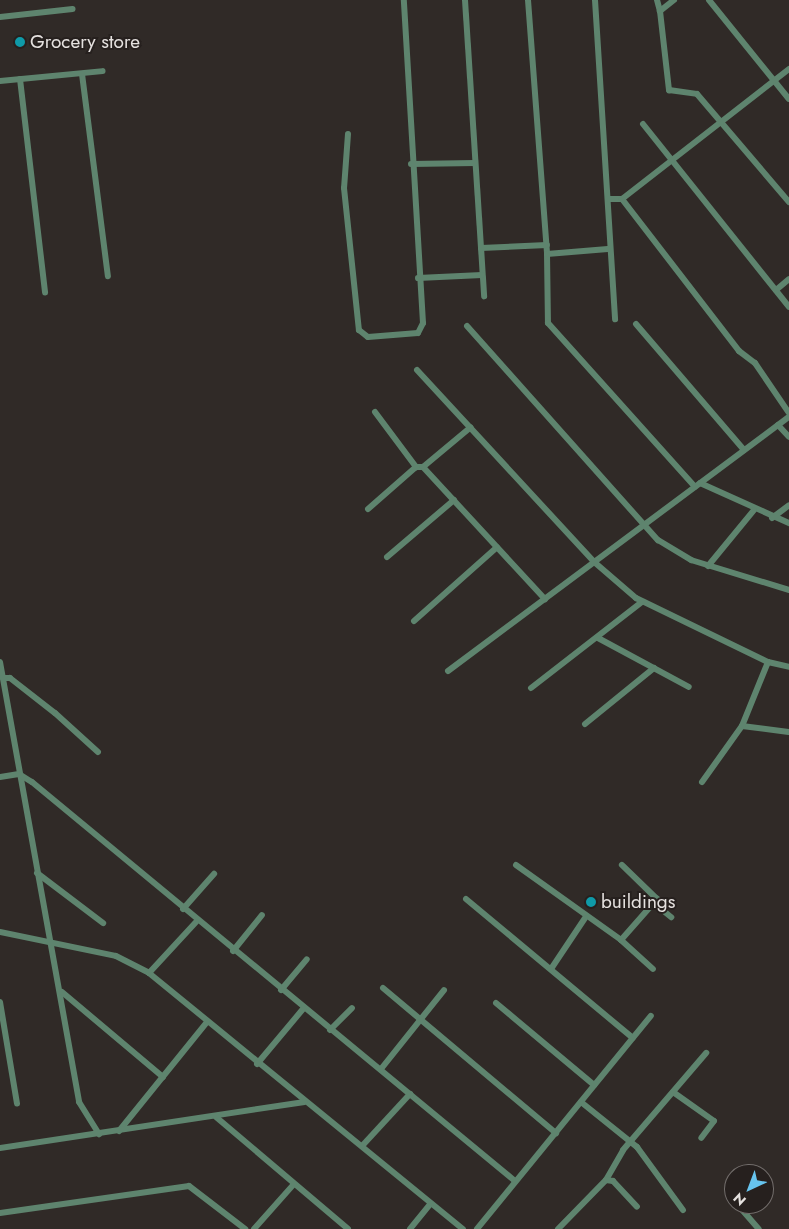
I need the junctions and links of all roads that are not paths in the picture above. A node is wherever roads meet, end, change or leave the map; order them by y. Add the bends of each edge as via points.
1 (404, 0) edge
2 (465, 0) edge
3 (528, 0) edge
4 (595, 0) edge
5 (657, 0) edge
6 (674, 0) edge
7 (709, 0) edge
8 (74, 9) dead end
9 (660, 11) junction
10 (0, 17) edge
11 (789, 69) edge
12 (103, 72) dead end
13 (82, 74) junction
14 (20, 79) junction
15 (0, 81) edge
16 (774, 81) junction
17 (789, 99) edge
18 (722, 122) junction
19 (643, 124) dead end
20 (348, 134) dead end
21 (671, 162) junction
22 (475, 163) junction
23 (411, 164) junction
24 (608, 199) junction
25 (622, 199) junction
26 (789, 202) edge
27 (547, 245) junction
28 (481, 248) junction
29 (608, 250) junction
30 (547, 254) junction
31 (482, 275) junction
32 (108, 276) dead end
33 (418, 278) junction
34 (789, 279) edge
35 (776, 290) junction
36 (45, 293) dead end
37 (484, 296) dead end
38 (789, 307) edge
39 (615, 319) dead end
40 (636, 324) dead end
41 (467, 326) dead end
42 (417, 370) dead end
43 (375, 412) dead end
44 (789, 413) edge
45 (789, 417) edge
46 (778, 425) junction
47 (471, 426) junction
48 (789, 437) edge
49 (744, 450) junction
50 (420, 467) junction
51 (698, 485) junction
52 (454, 500) junction
53 (789, 505) edge
54 (368, 509) dead end
55 (754, 510) junction
56 (772, 518) junction
57 (789, 523) edge
58 (644, 524) junction
59 (497, 547) junction
60 (387, 557) dead end
61 (593, 561) junction
62 (708, 566) junction
63 (789, 590) edge
64 (544, 599) junction
65 (642, 602) junction
66 (414, 622) dead end
67 (598, 638) junction
68 (0, 662) edge
69 (768, 662) junction
70 (789, 667) edge
71 (654, 668) junction
72 (448, 671) dead end
73 (3, 678) junction
74 (688, 687) dead end
75 (531, 688) dead end
76 (585, 724) dead end
77 (742, 726) junction
78 (789, 732) edge
79 (98, 752) dead end
80 (19, 774) junction
81 (0, 777) edge
82 (702, 782) dead end
83 (516, 865) dead end
84 (622, 865) dead end
85 (37, 873) junction
86 (214, 874) dead end
87 (466, 899) dead end
88 (655, 904) junction
89 (183, 909) junction
90 (262, 915) dead end
91 (671, 917) dead end
92 (586, 918) junction
93 (196, 922) junction
94 (103, 923) dead end
95 (594, 924) junction
96 (582, 928) junction
97 (0, 932) edge
98 (621, 940) junction
99 (48, 943) junction
100 (233, 951) junction
101 (307, 959) dead end
102 (653, 968) dead end
103 (551, 969) junction
104 (149, 973) junction
105 (383, 988) dead end
106 (281, 990) junction
107 (444, 990) dead end
108 (62, 992) junction
109 (0, 1002) edge
110 (496, 1003) dead end
111 (352, 1008) dead end
112 (303, 1009) junction
113 (651, 1016) dead end
114 (420, 1021) junction
115 (207, 1022) junction
116 (330, 1030) junction
117 (633, 1038) junction
118 (706, 1053) dead end
119 (257, 1064) junction
120 (381, 1070) junction
121 (163, 1077) junction
122 (594, 1085) junction
123 (673, 1092) junction
124 (410, 1094) junction
125 (305, 1102) junction
126 (581, 1102) junction
127 (17, 1104) dead end
128 (216, 1117) junction
129 (120, 1131) junction
130 (556, 1133) junction
131 (99, 1134) junction
132 (702, 1138) dead end
133 (631, 1142) junction
134 (362, 1146) junction
135 (0, 1148) edge
136 (606, 1180) junction
137 (515, 1181) junction
138 (294, 1184) junction
139 (431, 1203) junction
140 (637, 1207) dead end
141 (683, 1210) dead end
142 (0, 1213) edge
143 (746, 1214) edge
144 (564, 1223) junction
145 (344, 1228) edge
146 (245, 1229) edge
147 (254, 1229) edge
148 (410, 1229) edge
149 (464, 1229) edge
150 (477, 1229) edge
151 (558, 1229) edge
152 (571, 1229) edge
153 (759, 1229) edge

1 - 23 street
2 - 22 street
3 - 27 street
4 - 24 street
5 - 9 street
6 - 9 street
7 - 16 street
8 - 10 street
9 - 18 street via 668,90 694,91
11 - 16 street
12 - 13 street
13 - 14 street
13 - 32 street
14 - 15 street
14 - 36 street
16 - 17 street
16 - 18 street
18 - 21 street
18 - 26 street
19 - 21 street
20 - 33 street via 344,188 360,333 385,336 421,330
21 - 25 street
21 - 35 street
22 - 23 street
22 - 28 street
23 - 33 street
24 - 25 street
24 - 29 street
25 - 44 street via 739,351 755,363
27 - 28 street
27 - 30 street
28 - 31 street
29 - 30 street
29 - 39 street
30 - 51 street via 548,324
31 - 33 street
31 - 37 street
34 - 35 street
35 - 38 street
40 - 49 street
41 - 58 street
42 - 47 street
43 - 50 street
45 - 46 street
46 - 48 street
46 - 49 street
47 - 50 street
47 - 61 street
49 - 51 street
50 - 52 street
50 - 54 street
51 - 55 street
51 - 58 street
52 - 59 street
52 - 60 street
53 - 56 street
55 - 56 street
55 - 62 street
56 - 57 street
58 - 61 street
58 - 62 street via 678,554
59 - 64 street
59 - 66 street
61 - 64 street
61 - 65 street
62 - 63 street
64 - 72 street
65 - 67 street
65 - 69 street
67 - 71 street
67 - 75 street
68 - 73 street
69 - 70 street
69 - 77 street
71 - 74 street
71 - 76 street
73 - 79 street via 27,691
73 - 80 street
77 - 78 street
77 - 82 street
80 - 81 street
80 - 85 street
80 - 89 street
83 - 92 street
84 - 88 street via 656,893
85 - 94 street
85 - 99 street
86 - 89 street
87 - 103 street
88 - 91 street
88 - 98 street
89 - 93 street
90 - 100 street
92 - 95 street
92 - 96 street
93 - 100 street
93 - 104 street
95 - 96 street
95 - 98 street
96 - 103 street
97 - 99 street
98 - 102 street
99 - 104 street via 116,956
99 - 108 street
100 - 106 street
101 - 106 street
103 - 117 street
104 - 115 street
105 - 114 street
106 - 112 street
107 - 114 street
108 - 121 street
108 - 131 street via 79,1102
109 - 127 street
110 - 122 street
111 - 116 street
112 - 116 street
112 - 119 street
113 - 117 street
114 - 120 street
114 - 130 street
115 - 119 street
115 - 121 street
116 - 120 street
117 - 122 street
118 - 123 street
119 - 125 street
120 - 124 street
121 - 129 street
122 - 126 street
123 - 132 street via 714,1121
123 - 133 street
124 - 134 street
124 - 137 street
125 - 128 street
125 - 134 street
126 - 130 street
126 - 133 street
128 - 129 street
128 - 138 street
129 - 131 street
130 - 137 street
131 - 135 street
133 - 136 street
133 - 141 street
134 - 139 street
136 - 140 street via 613,1181
136 - 144 street
137 - 150 street
138 - 145 street
138 - 147 street
139 - 148 street
139 - 149 street
142 - 146 street via 189,1186
143 - 153 street
144 - 151 street
144 - 152 street

